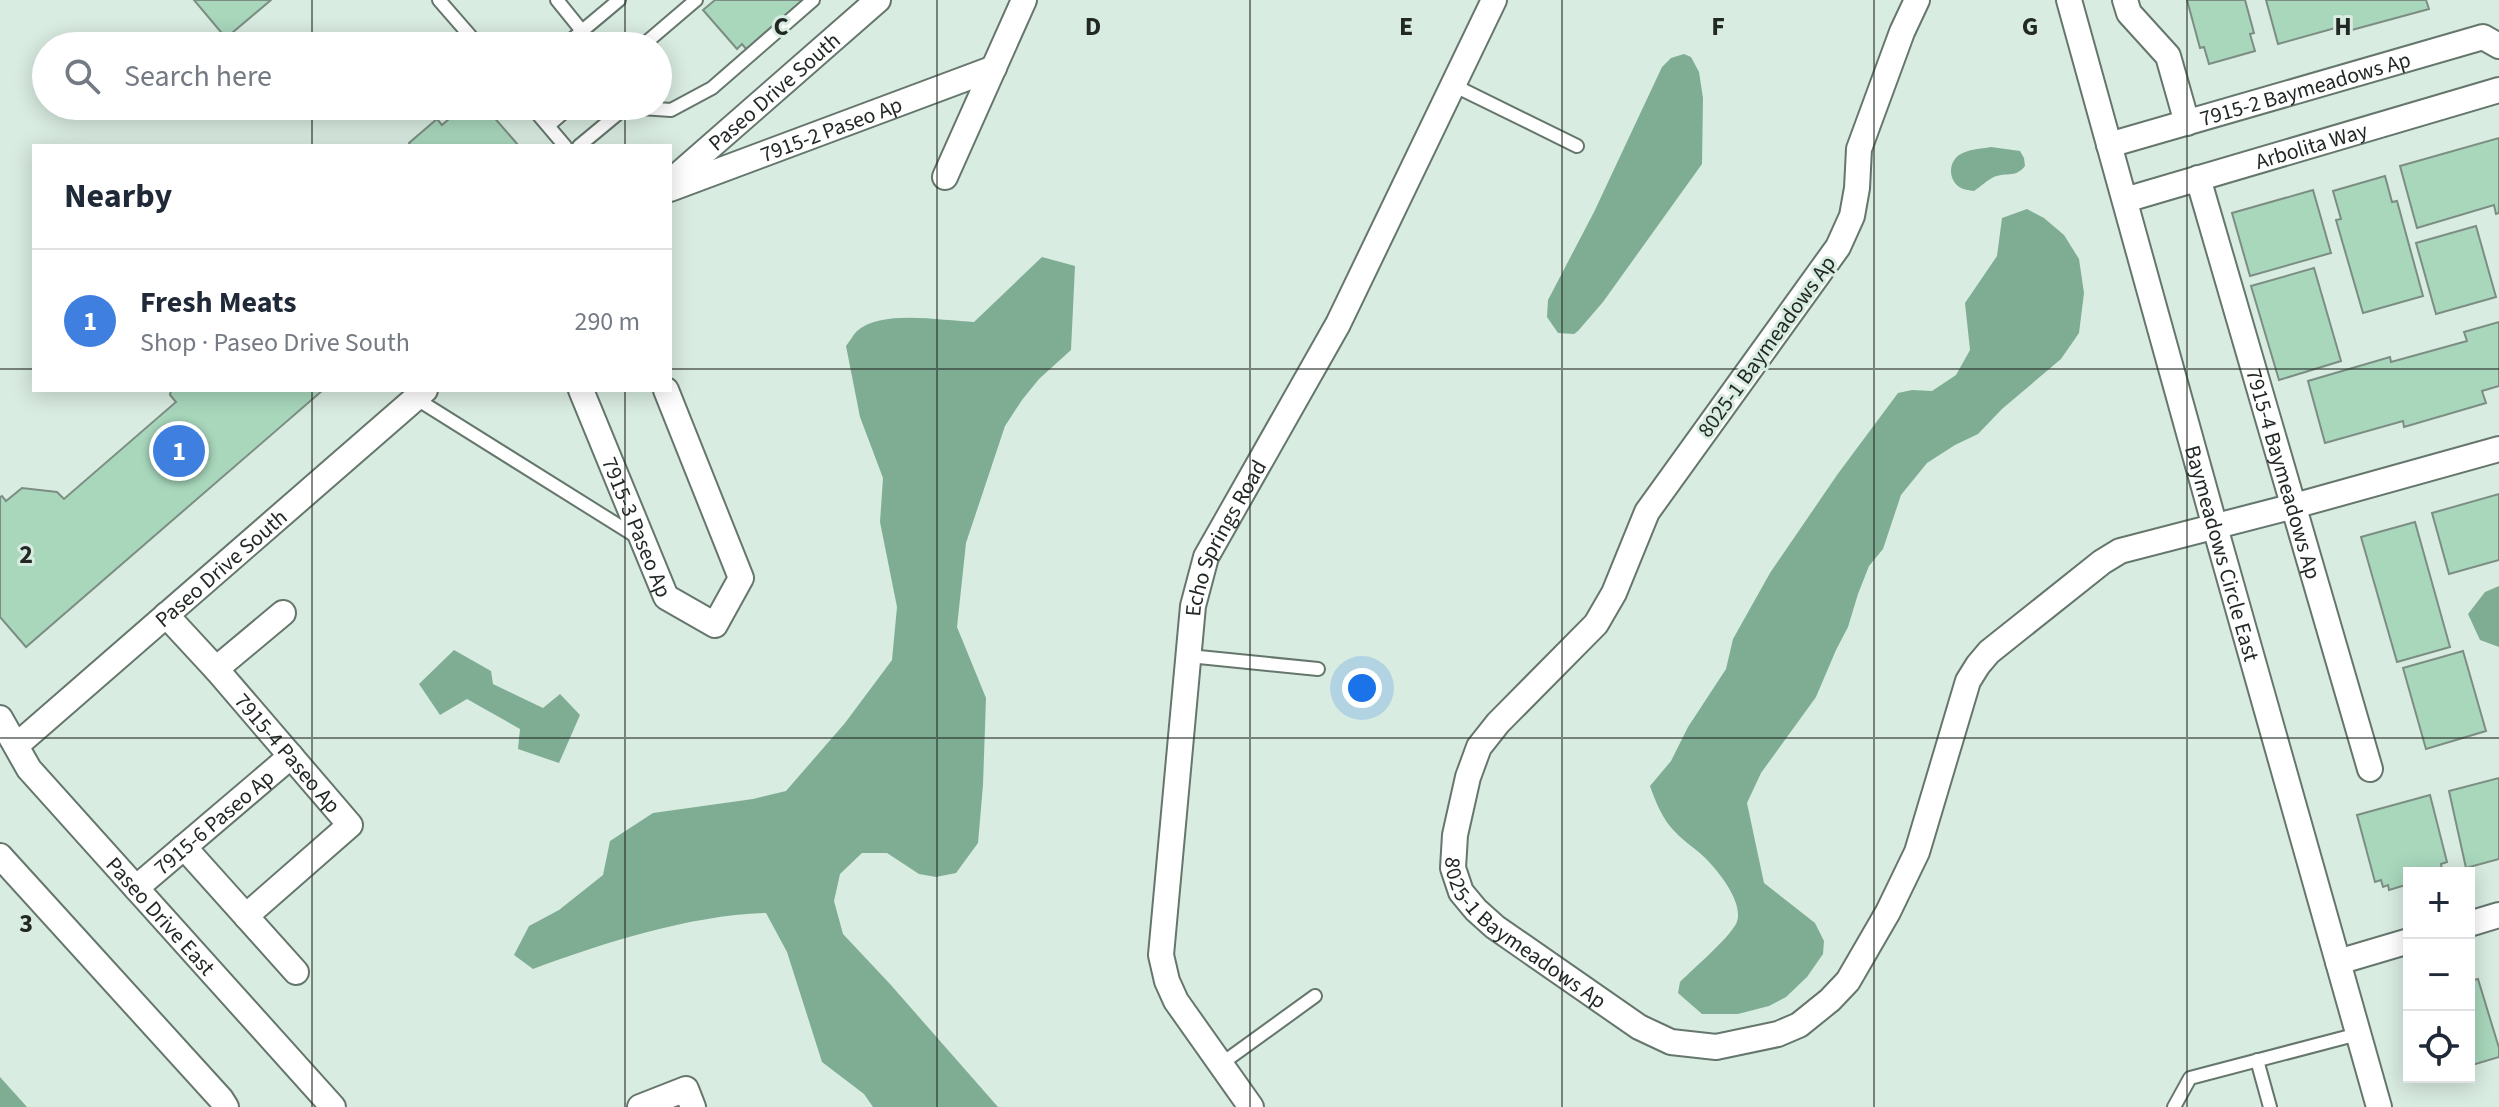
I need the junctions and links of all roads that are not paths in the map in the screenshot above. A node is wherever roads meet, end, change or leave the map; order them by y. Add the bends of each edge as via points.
1 (439, 0) edge
2 (557, 0) edge
3 (619, 0) edge
4 (696, 0) edge
5 (813, 0) edge
6 (878, 0) edge
7 (1024, 0) edge
8 (1494, 0) edge
9 (1917, 0) edge
10 (2069, 0) edge
11 (2125, 0) edge
12 (582, 31) joint
13 (467, 32) edge
14 (658, 32) edge
15 (2499, 46) edge
16 (994, 68) junction
17 (1453, 85) junction
18 (2499, 90) edge
19 (672, 109) edge
20 (543, 120) edge
21 (555, 120) edge
22 (610, 120) edge
23 (2187, 123) junction
24 (548, 126) junction
25 (563, 144) edge
26 (581, 144) edge
27 (2109, 145) junction
28 (1577, 146) dead end
29 (945, 177) dead end
30 (2198, 178) junction
31 (672, 180) edge
32 (672, 188) edge
33 (2125, 200) junction
34 (582, 392) edge
35 (667, 392) edge
36 (420, 394) edge
37 (2499, 449) edge
38 (2294, 506) junction
39 (2215, 527) junction
40 (643, 541) junction
41 (283, 613) dead end
42 (166, 615) junction
43 (1189, 656) junction
44 (216, 669) junction
45 (1318, 669) dead end
46 (0, 718) edge
47 (17, 745) junction
48 (291, 756) junction
49 (2370, 769) dead end
50 (184, 847) junction
51 (0, 856) edge
52 (136, 888) junction
53 (2499, 915) edge
54 (246, 916) junction
55 (2475, 922) edge
56 (2403, 943) edge
57 (2338, 962) junction
58 (296, 972) dead end
59 (1315, 996) dead end
60 (2358, 1034) junction
61 (2257, 1060) junction
62 (1221, 1064) junction
63 (226, 1107) edge
64 (333, 1107) edge
65 (640, 1107) edge
66 (693, 1107) edge
67 (1251, 1107) edge
68 (2174, 1107) edge
69 (2270, 1107) edge
70 (2379, 1107) edge

1 - 13 lane
2 - 12 lane
3 - 12 lane
4 - 14 lane
5 - 19 lane via 712,88
6 - 31 street, Paseo Drive South
7 - 16 street
8 - 17 street, Echo Springs Road
9 - 39 street, 8025-1 Baymeadows Ap via 1859,149 1852,216 1838,247 1647,512 1601,617 1479,747 1455,835 1453,868 1461,892 1495,927 1639,1027 1671,1042 1716,1047 1799,1025 1848,981 1894,900 1917,852 1968,681 1978,665 2120,551
10 - 27 street, Baymeadows Circle East
11 - 23 street via 2129,13 2168,56
15 - 23 street, 7915-2 Baymeadows Ap via 2483,37
16 - 29 street
16 - 32 street, 7915-2 Paseo Ap
17 - 28 lane
17 - 43 street, Echo Springs Road via 1338,324 1206,557 1193,606
18 - 30 street, Arbolita Way
20 - 24 lane
21 - 24 lane
22 - 26 lane
23 - 27 street, 7915-2 Baymeadows Ap
24 - 25 lane
27 - 33 street, Baymeadows Circle East
30 - 33 street, Arbolita Way
30 - 38 street, 7915-4 Baymeadows Ap
33 - 39 street, Baymeadows Circle East
34 - 40 street, 7915-3 Paseo Ap
35 - 40 street, 7915-3 Paseo Ap via 741,578 715,625 666,597
36 - 40 lane
36 - 42 street, Paseo Drive South
37 - 38 street, 8025-1 Baymeadows Ap
38 - 39 street, 8025-1 Baymeadows Ap
38 - 49 street, 7915-4 Baymeadows Ap
39 - 57 street, Baymeadows Circle East
41 - 44 street
42 - 44 street, 7915-4 Paseo Ap
42 - 47 street, Paseo Drive South
43 - 45 lane
43 - 62 street, Echo Springs Road via 1161,955 1176,1001
44 - 48 street, 7915-4 Paseo Ap
46 - 47 street, Paseo Drive East
47 - 52 street, Paseo Drive East via 29,769
48 - 50 street, 7915-6 Paseo Ap
48 - 54 street, 7915-4 Paseo Ap via 350,825
50 - 52 street, 7915-6 Paseo Ap
50 - 54 street
51 - 63 street
52 - 64 street, Paseo Drive East
53 - 55 street
54 - 58 street
56 - 57 street
57 - 60 street, Baymeadows Circle East
59 - 62 lane
60 - 61 lane
60 - 70 street, Baymeadows Circle East
61 - 68 lane via 2190,1078
61 - 69 lane
62 - 67 street, Echo Springs Road
65 - 66 street via 686,1089

